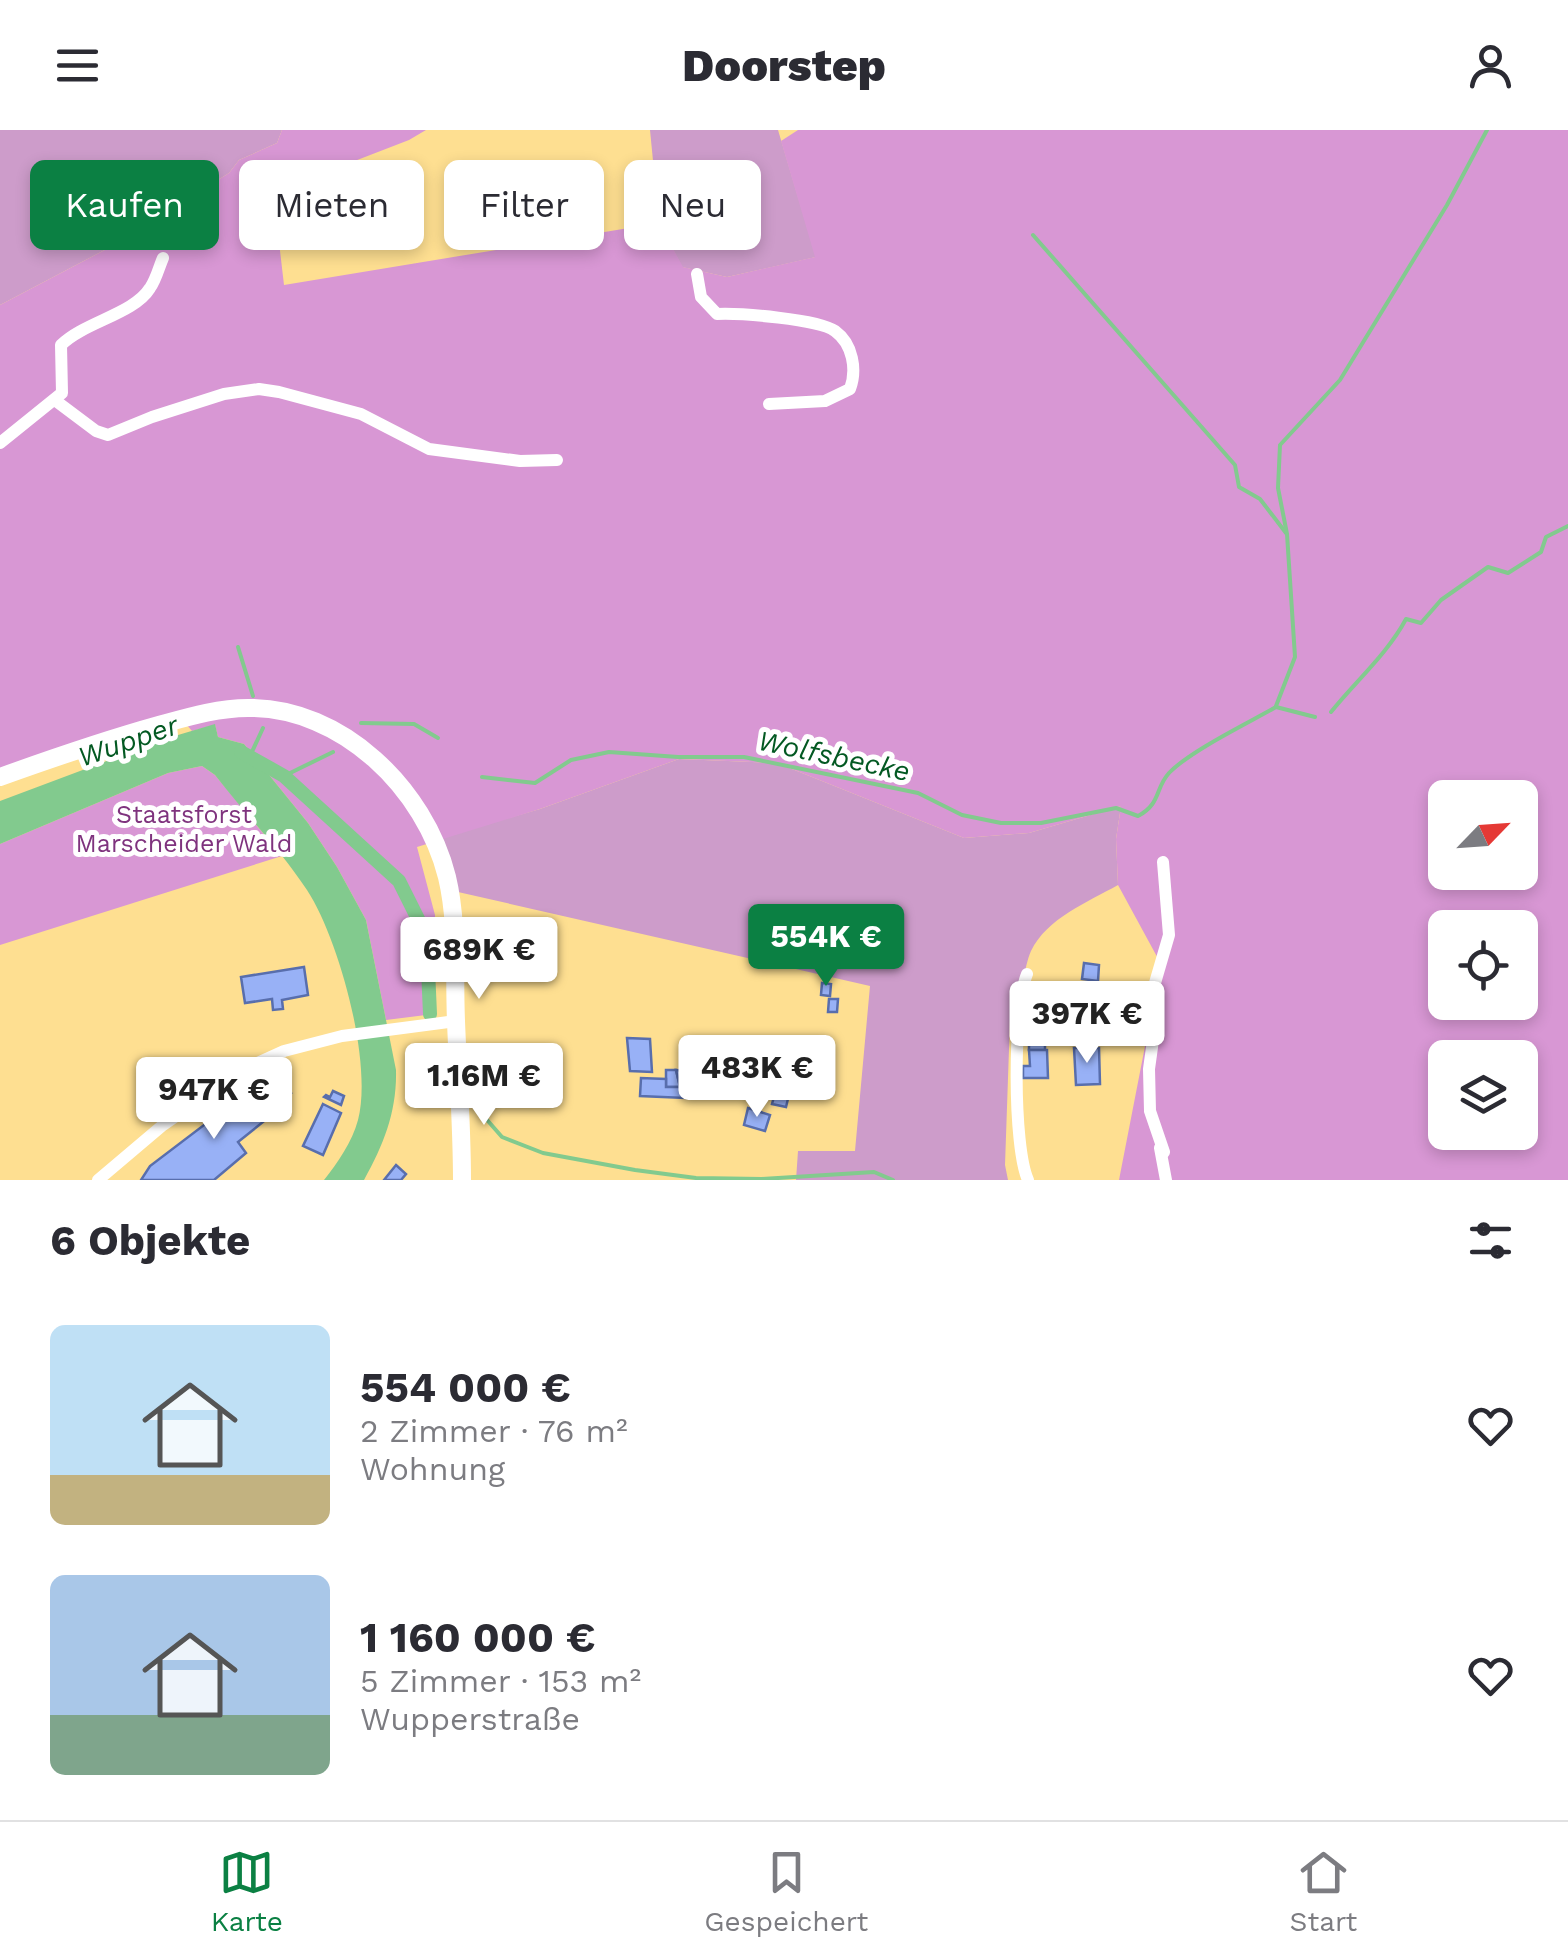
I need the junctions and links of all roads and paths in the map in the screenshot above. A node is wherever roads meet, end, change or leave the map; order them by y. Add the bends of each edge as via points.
1 (163, 258) dead end
2 (697, 274) dead end
3 (56, 400) junction
4 (770, 404) dead end
5 (0, 443) edge
6 (557, 460) dead end
7 (0, 777) edge
8 (1163, 862) dead end
9 (1027, 974) dead end
10 (456, 1021) junction
11 (98, 1180) edge
12 (462, 1180) edge
13 (1028, 1180) edge
14 (1166, 1180) edge

1 - 3 street via 150,290 61,345 62,393
2 - 4 street via 701,298 716,314 824,326 846,343 855,376 850,389 826,401
3 - 5 street
3 - 6 street via 108,435 195,402 259,390 361,414 429,448 520,462
7 - 10 main road via 214,711 270,708 340,733 406,794 438,848 452,910
8 - 14 street via 1169,935 1150,1000 1149,1069 1150,1111
9 - 13 street via 1018,1059 1019,1148
10 - 11 street via 284,1051 242,1070
10 - 12 main road

